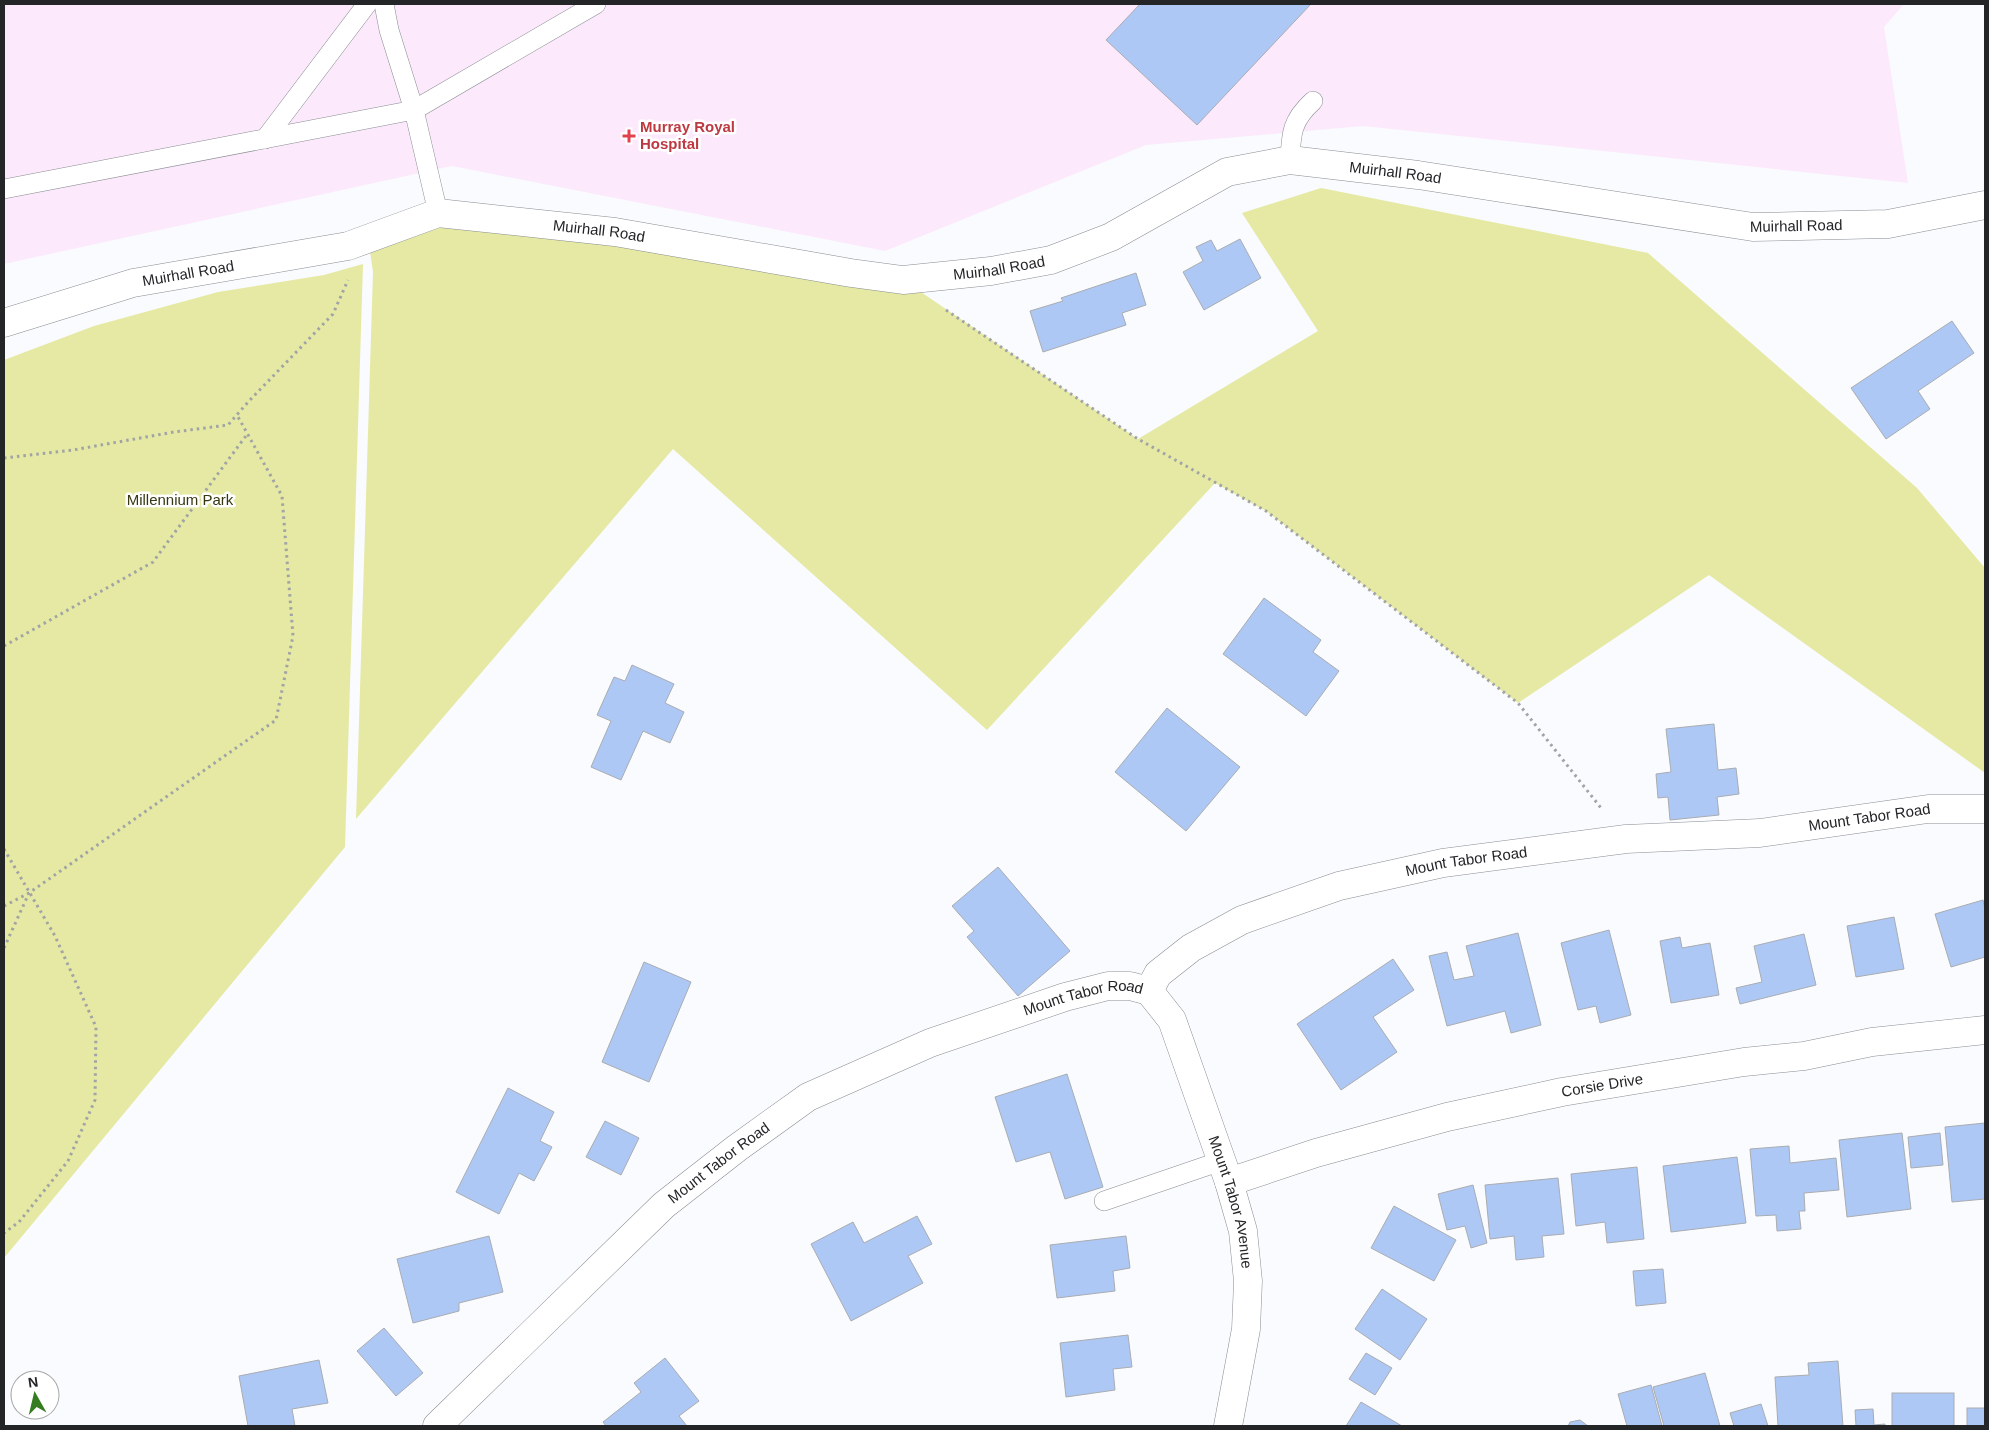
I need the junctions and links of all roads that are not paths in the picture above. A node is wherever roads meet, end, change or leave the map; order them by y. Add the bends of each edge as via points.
1 (367, 4) edge
2 (384, 4) edge
3 (596, 4) edge
4 (1313, 101) dead end
5 (414, 110) junction
6 (265, 139) junction
7 (1290, 160) junction
8 (4, 189) edge
9 (1985, 205) edge
10 (438, 213) junction
11 (4, 323) edge
12 (1985, 809) edge
13 (1149, 991) junction
14 (1985, 1030) edge
15 (1225, 1172) junction
16 (1104, 1201) dead end
17 (436, 1426) edge
18 (1228, 1426) edge

1 - 6 lane
2 - 5 lane
3 - 5 lane
4 - 7 lane via 1294,123
5 - 6 lane
5 - 10 lane
6 - 8 lane
7 - 9 street, Muirhall Road via 1753,227 1888,224
7 - 10 street, Muirhall Road via 1227,172 1111,237 1051,260 991,271 902,280 615,232
10 - 11 street, Muirhall Road via 348,246 133,283
12 - 13 street, Mount Tabor Road via 1928,809 1760,833 1626,839 1443,863 1339,886 1242,920 1191,948 1158,974
13 - 15 street, Mount Tabor Avenue via 1172,1020
13 - 17 street, Mount Tabor Road via 1130,986 1108,986 1065,997 930,1043 808,1097 664,1205
14 - 15 street, Corsie Drive via 1872,1042 1804,1056 1736,1063 1562,1092 1448,1117 1316,1153
15 - 16 lane
15 - 18 street, Mount Tabor Avenue via 1243,1231 1248,1281 1246,1329

